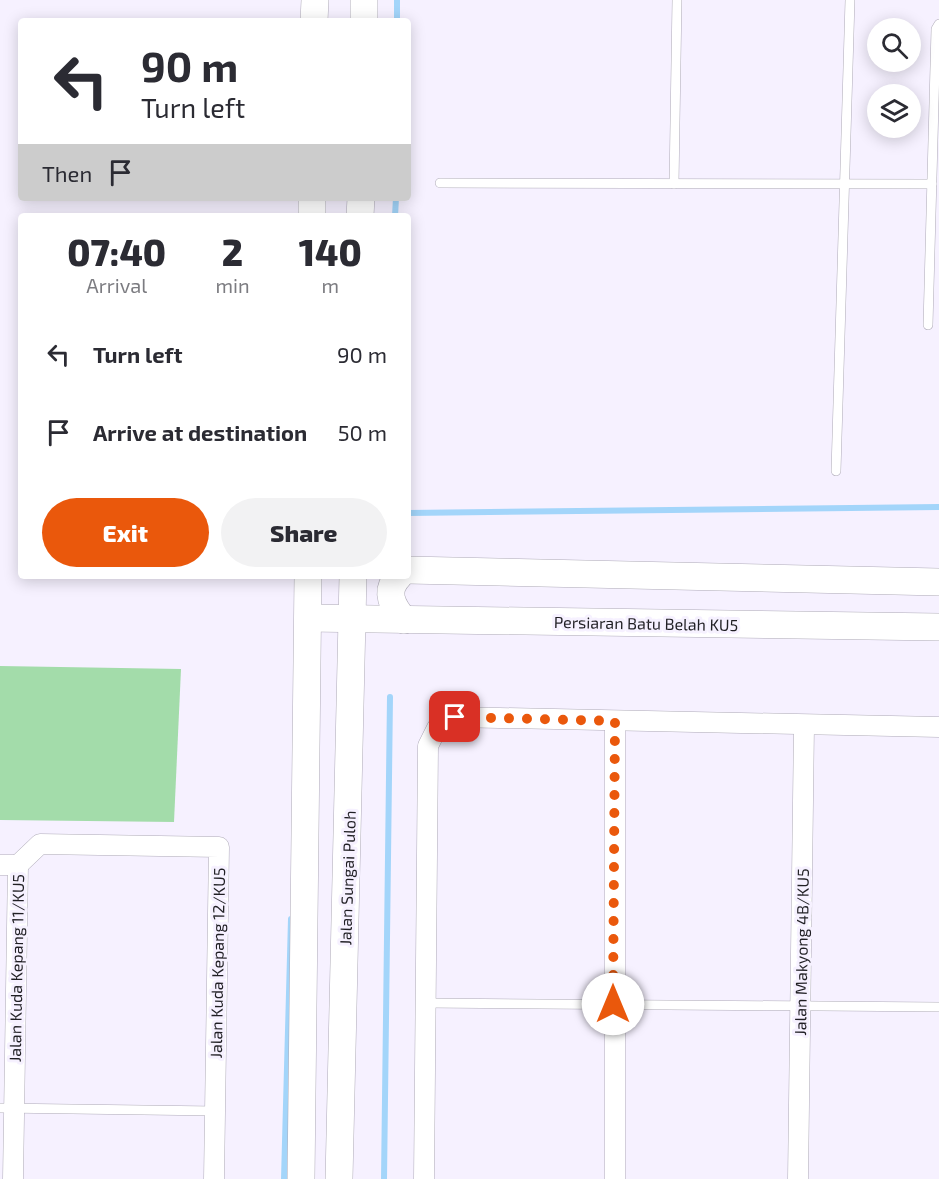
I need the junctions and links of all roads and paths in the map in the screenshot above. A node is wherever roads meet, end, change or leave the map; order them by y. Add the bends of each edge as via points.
1 (315, 0) edge
2 (364, 0) edge
3 (677, 0) edge
4 (850, 0) edge
5 (314, 18) edge
6 (364, 18) edge
7 (939, 24) edge
8 (440, 183) dead end
9 (675, 184) junction
10 (846, 184) junction
11 (932, 184) junction
12 (928, 325) dead end
13 (836, 471) dead end
14 (411, 570) edge
15 (308, 579) edge
16 (353, 579) edge
17 (396, 579) edge
18 (939, 582) edge
19 (353, 617) junction
20 (308, 618) junction
21 (400, 620) junction
22 (939, 627) edge
23 (353, 664) junction
24 (615, 721) junction
25 (804, 726) junction
26 (939, 727) edge
27 (9, 865) edge
28 (427, 1003) junction
29 (613, 1004) junction
30 (800, 1006) junction
31 (939, 1007) edge
32 (7, 1108) edge
33 (215, 1111) junction
34 (13, 1179) edge
35 (213, 1179) edge
36 (301, 1179) edge
37 (339, 1179) edge
38 (424, 1179) edge
39 (615, 1179) edge
40 (798, 1179) edge

1 - 5 street
2 - 6 street
3 - 9 lane
4 - 10 lane
7 - 11 lane
8 - 9 lane
9 - 10 lane
10 - 11 lane
10 - 13 lane
11 - 12 lane
14 - 18 street
15 - 20 street
16 - 19 street, Jalan Sungai Puloh
17 - 21 street via 391,595
19 - 20 street, Persiaran Batu Belah KU5
19 - 21 street, Persiaran Batu Belah KU5
19 - 23 street, Jalan Sungai Puloh
20 - 36 street
21 - 22 street, Persiaran Batu Belah KU5
21 - 23 street via 369,643
23 - 37 street, Jalan Sungai Puloh
24 - 25 street
24 - 28 street via 455,717 437,728 428,746
24 - 29 street
25 - 26 street
25 - 30 street, Jalan Makyong 4B/KU5
27 - 32 street, Jalan Kuda Kepang 11/KU5
27 - 33 street, Jalan Kuda Kepang 12/KU5 via 40,844 219,848
28 - 29 lane
28 - 38 street
29 - 30 lane
29 - 39 street
30 - 31 lane
30 - 40 street, Jalan Makyong 4B/KU5
32 - 33 lane
32 - 34 street, Jalan Kuda Kepang 11/KU5
33 - 35 street, Jalan Kuda Kepang 12/KU5

